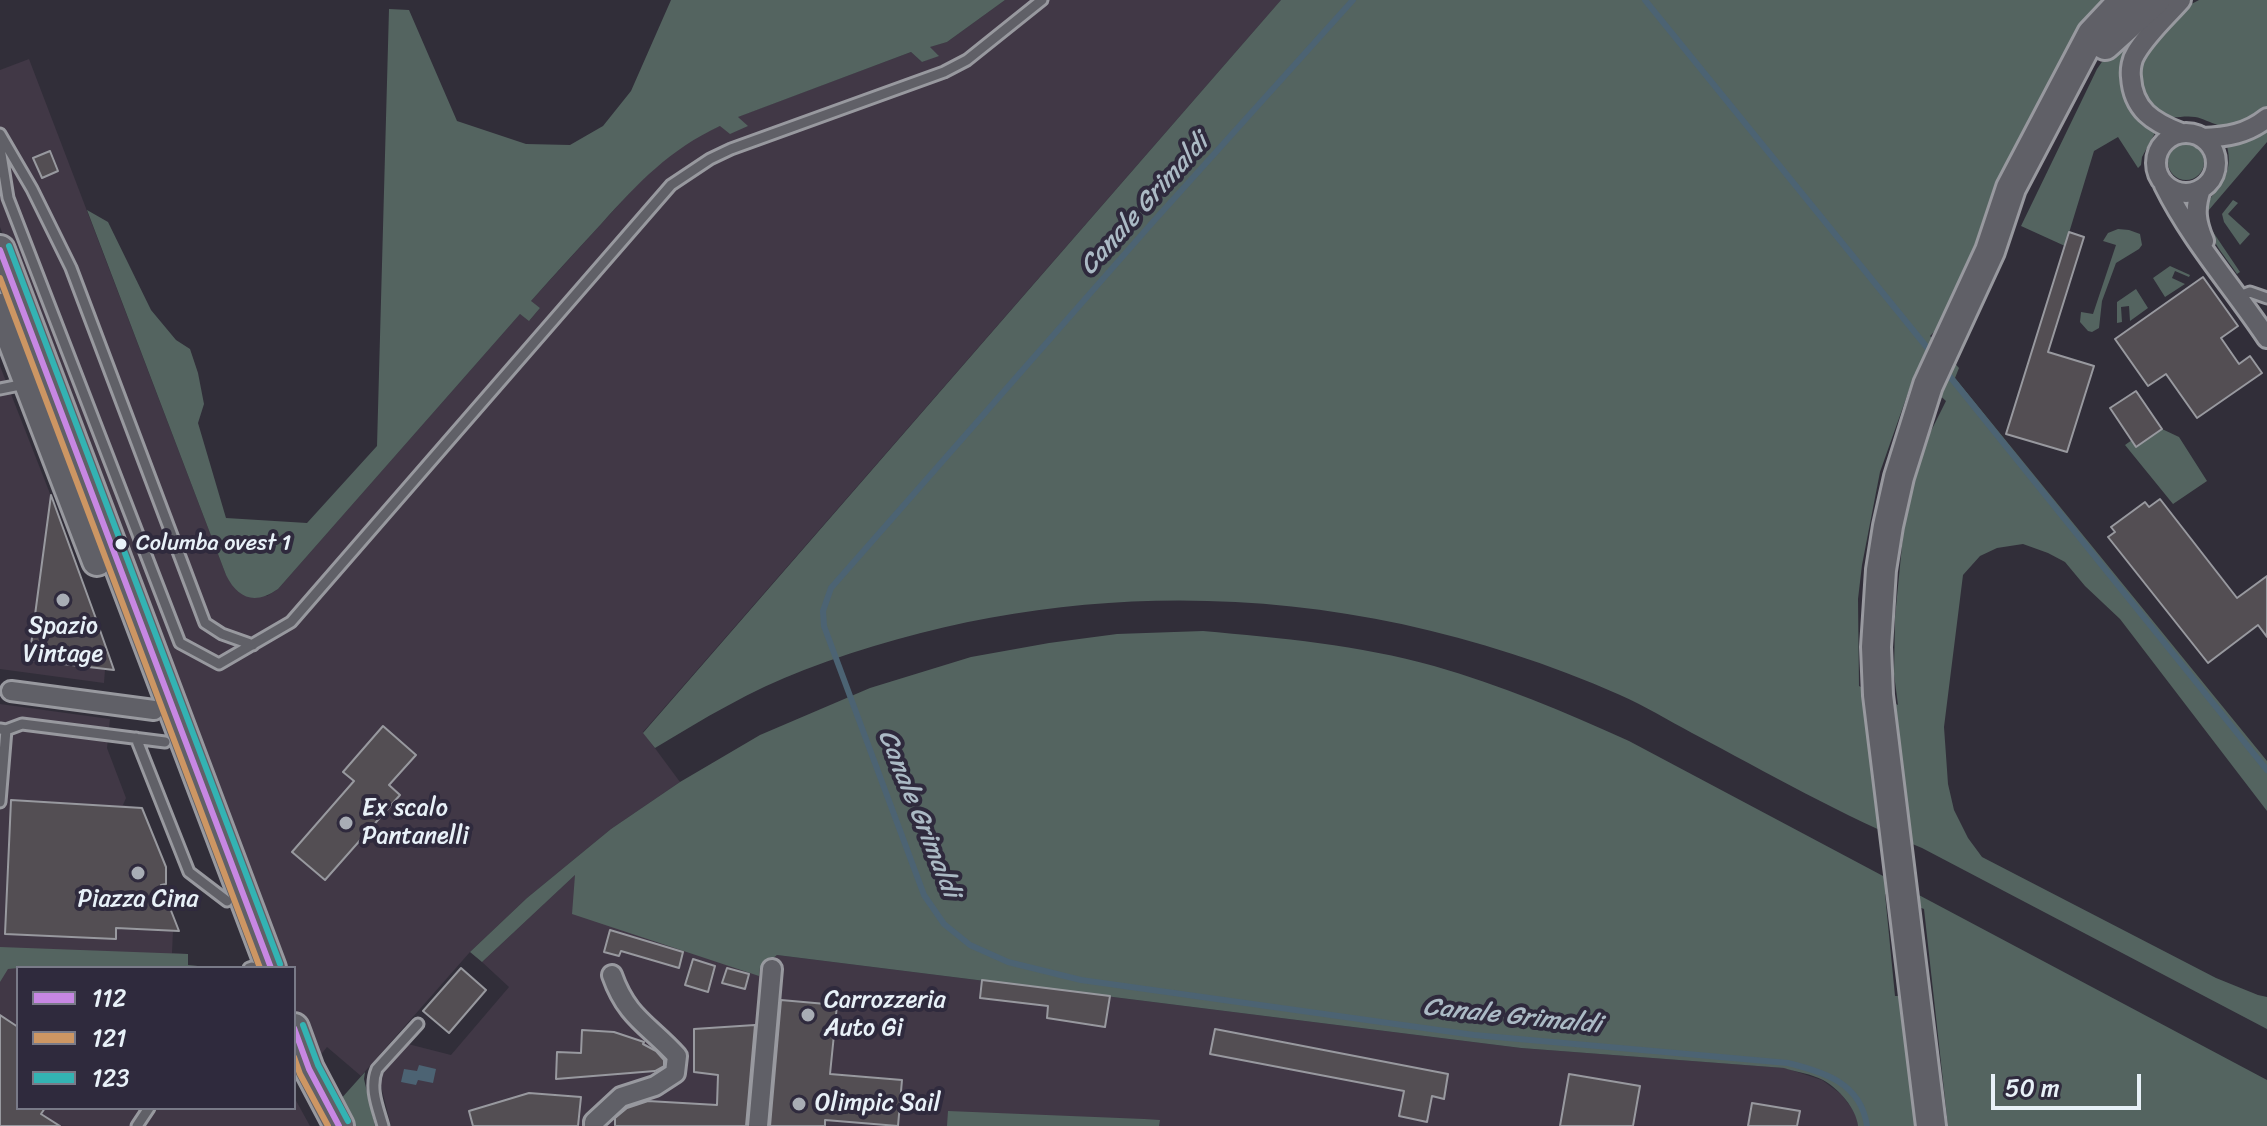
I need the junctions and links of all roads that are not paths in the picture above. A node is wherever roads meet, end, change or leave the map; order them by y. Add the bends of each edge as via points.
1 (1042, 0) edge
2 (2124, 0) edge
3 (2155, 0) edge
4 (2181, 0) edge
5 (2267, 118) edge
6 (2181, 133) junction
7 (0, 134) edge
8 (2202, 138) junction
9 (0, 148) edge
10 (2164, 185) junction
11 (2201, 189) junction
12 (0, 250) edge
13 (1990, 251) junction
14 (2209, 255) junction
15 (2237, 297) junction
16 (2267, 298) edge
17 (0, 308) edge
18 (2264, 330) edge
19 (29, 383) junction
20 (0, 389) edge
21 (253, 645) junction
22 (11, 691) dead end
23 (154, 710) junction
24 (3, 729) edge
25 (136, 738) junction
26 (165, 742) junction
27 (0, 802) edge
28 (227, 901) junction
29 (255, 966) edge
30 (255, 966) edge
31 (772, 969) dead end
32 (612, 975) dead end
33 (418, 1024) dead end
34 (296, 1033) edge
35 (296, 1081) edge
36 (321, 1126) edge
37 (339, 1126) edge
38 (383, 1126) edge
39 (594, 1126) edge
40 (758, 1126) edge
41 (1931, 1126) edge

1 - 21 lane via 944,72 731,149 671,185 291,622
2 - 13 main road via 2092,34 2011,188
3 - 13 main road via 2107,42 2086,73 2027,196
4 - 6 street via 2134,54 2130,70 2137,103 2163,126
5 - 8 street via 2230,136
6 - 8 street
6 - 10 street via 2159,149 2156,168
7 - 21 lane via 71,268 205,623
8 - 11 street via 2216,163
9 - 21 lane via 8,198 180,643 219,664
10 - 11 street via 2182,193
10 - 14 street via 2189,232
11 - 14 street via 2195,212
12 - 29 main road
13 - 41 main road via 1928,385 1899,477 1881,570 1878,695
14 - 15 street
15 - 16 lane via 2250,292
15 - 18 street
17 - 19 main road via 14,357
19 - 20 lane
19 - 23 main road
22 - 23 street
23 - 26 main road
24 - 25 lane via 22,724
24 - 27 lane
25 - 26 lane
25 - 28 lane via 189,872
26 - 28 main road
28 - 30 main road
31 - 40 street
32 - 39 street via 625,1005 677,1056 675,1073 621,1097
33 - 38 lane via 374,1076
34 - 37 main road
35 - 36 main road

